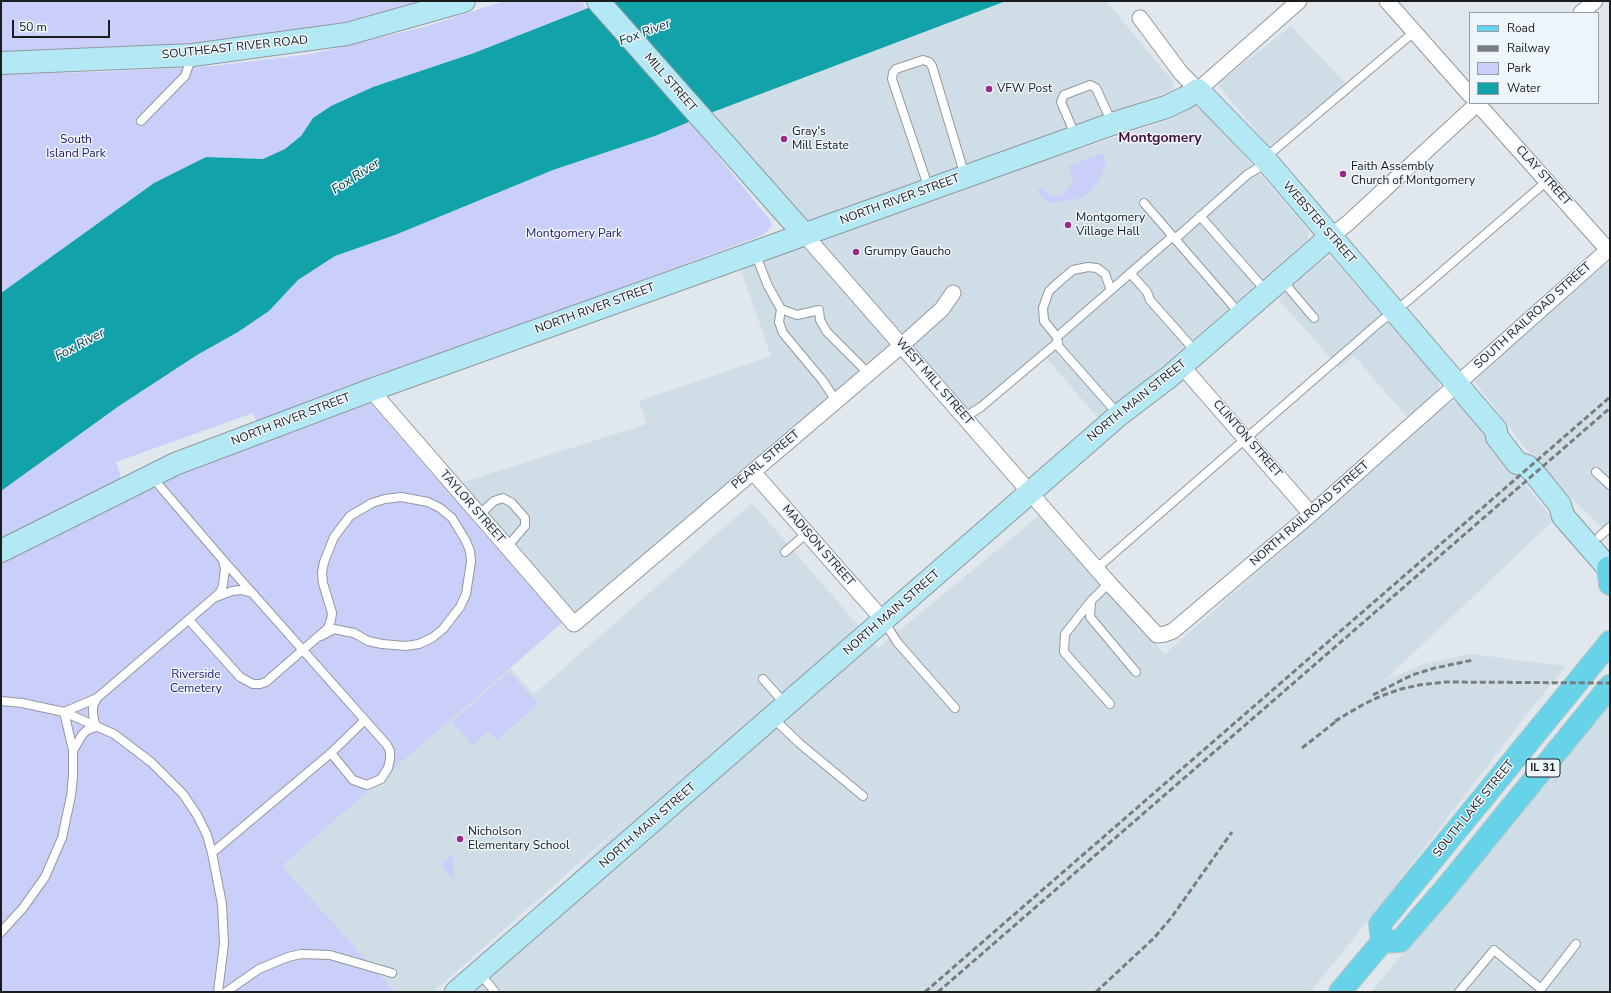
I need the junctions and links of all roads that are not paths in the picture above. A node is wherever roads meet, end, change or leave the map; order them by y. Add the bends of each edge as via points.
1 (464, 1) edge
2 (598, 1) edge
3 (1299, 1) edge
4 (1387, 1) edge
5 (1595, 1) edge
6 (1582, 12) edge
7 (1140, 18) dead end
8 (1414, 32) junction
9 (193, 55) junction
10 (1, 63) edge
11 (1198, 90) junction
12 (1469, 94) edge
13 (1477, 104) edge
14 (1479, 104) edge
15 (142, 121) dead end
16 (1112, 124) junction
17 (710, 129) joint
18 (1076, 137) junction
19 (1265, 161) junction
20 (966, 177) junction
21 (1547, 181) junction
22 (929, 189) junction
23 (1144, 203) dead end
24 (1200, 216) junction
25 (804, 234) junction
26 (1174, 237) junction
27 (1330, 237) junction
28 (1609, 249) edge
29 (755, 252) junction
30 (1130, 273) junction
31 (1274, 286) junction
32 (1111, 290) junction
33 (953, 292) dead end
34 (781, 309) junction
35 (1394, 310) junction
36 (1241, 314) junction
37 (1314, 318) dead end
38 (1057, 340) junction
39 (902, 344) junction
40 (1189, 359) junction
41 (868, 373) junction
42 (1457, 384) junction
43 (371, 390) junction
44 (836, 401) junction
45 (1119, 415) junction
46 (965, 417) junction
47 (1246, 438) junction
48 (753, 472) junction
49 (1596, 472) dead end
50 (151, 476) junction
51 (1610, 485) edge
52 (1031, 492) junction
53 (1560, 504) junction
54 (1311, 514) junction
55 (479, 515) junction
56 (807, 533) junction
57 (507, 547) junction
58 (1, 551) edge
59 (785, 552) dead end
60 (1608, 553) edge
61 (223, 560) junction
62 (1097, 568) junction
63 (1109, 583) junction
64 (252, 593) junction
65 (215, 597) junction
66 (1091, 601) junction
67 (189, 620) junction
68 (884, 621) junction
69 (574, 624) joint
70 (1157, 635) joint
71 (321, 636) junction
72 (1610, 642) edge
73 (303, 650) junction
74 (1136, 672) dead end
75 (763, 679) dead end
76 (1610, 686) edge
77 (97, 698) junction
78 (1, 702) edge
79 (1110, 704) dead end
80 (955, 708) dead end
81 (779, 711) junction
82 (64, 712) junction
83 (365, 720) junction
84 (96, 726) junction
85 (74, 750) junction
86 (331, 753) junction
87 (863, 796) dead end
88 (212, 853) junction
89 (1, 932) edge
90 (1382, 942) junction
91 (1576, 944) dead end
92 (479, 972) junction
93 (392, 974) dead end
94 (218, 992) edge
95 (226, 992) edge
96 (456, 992) edge
97 (495, 992) edge
98 (1340, 992) edge
99 (1458, 992) edge

1 - 9 street, SOUTHEAST RIVER ROAD via 346,34
2 - 17 street, MILL STREET
3 - 11 street
4 - 8 street
5 - 6 street
7 - 11 street, WEBSTER STREET via 1181,73
8 - 12 street
8 - 19 lane
9 - 10 street, SOUTHEAST RIVER ROAD
9 - 15 lane via 185,76
11 - 16 street, NORTH RIVER STREET via 1166,107
11 - 19 street, WEBSTER STREET
13 - 27 street
14 - 21 street, CLAY STREET
16 - 18 street, NORTH RIVER STREET
16 - 18 lane via 1096,88 1090,86 1064,95 1061,102
17 - 25 street, WEST MILL STREET
18 - 20 street, NORTH RIVER STREET
19 - 24 lane
19 - 27 street, WEBSTER STREET
20 - 22 street, NORTH RIVER STREET
20 - 22 lane via 932,66 923,60 896,69 892,79
21 - 28 street, CLAY STREET
21 - 35 lane via 1409,300
22 - 25 street, NORTH RIVER STREET
23 - 26 lane
24 - 26 lane
24 - 31 lane
25 - 29 street, NORTH RIVER STREET
25 - 39 street, WEST MILL STREET
26 - 30 lane
26 - 36 lane
27 - 31 street, NORTH MAIN STREET
27 - 35 street, WEBSTER STREET
28 - 42 street, SOUTH RAILROAD STREET
29 - 34 lane via 768,286
29 - 43 street, NORTH RIVER STREET
30 - 32 lane
30 - 40 lane via 1147,292
31 - 36 street, NORTH MAIN STREET
31 - 37 lane
32 - 38 lane
32 - 38 lane via 1105,274 1097,268 1088,267 1073,270 1049,291 1043,308 1044,321
33 - 39 street, PEARL STREET via 942,309
34 - 41 lane via 797,315 819,310 820,320 827,332
34 - 44 lane via 779,322 783,333 823,381
35 - 42 street, WEBSTER STREET
35 - 47 lane
36 - 40 street, NORTH MAIN STREET
38 - 45 lane via 1058,346
38 - 46 lane via 981,407
39 - 41 street, PEARL STREET
39 - 46 street, WEST MILL STREET
40 - 45 street, NORTH MAIN STREET
40 - 47 street, CLINTON STREET
41 - 44 street, PEARL STREET
42 - 53 street, WEBSTER STREET via 1496,430 1506,431 1525,453 1529,458 1527,466
42 - 54 street, NORTH RAILROAD STREET
43 - 50 street, NORTH RIVER STREET via 175,464
43 - 55 street, TAYLOR STREET
44 - 48 street, PEARL STREET
45 - 52 street, NORTH MAIN STREET
46 - 52 street, WEST MILL STREET
47 - 54 street, CLINTON STREET
47 - 62 lane
48 - 56 street, MADISON STREET
48 - 69 street, PEARL STREET
49 - 51 lane
50 - 58 street, NORTH RIVER STREET
50 - 61 lane
52 - 62 street, WEST MILL STREET
52 - 68 street, NORTH MAIN STREET
53 - 60 street, WEBSTER STREET via 1563,516
53 - 60 street, WEBSTER STREET via 1574,507
54 - 70 street, NORTH RAILROAD STREET via 1173,631
55 - 57 street, TAYLOR STREET
55 - 57 lane via 494,501 503,498 512,503 525,518 525,526
56 - 59 lane
56 - 68 street, MADISON STREET
57 - 69 street, TAYLOR STREET
61 - 64 lane
61 - 65 lane via 223,585
62 - 63 street, WEST MILL STREET
63 - 66 lane
63 - 70 street, WEST MILL STREET
64 - 65 lane via 241,590
64 - 73 lane
65 - 67 lane
66 - 74 lane via 1090,617
66 - 79 lane via 1065,634 1064,652
67 - 73 lane via 233,671 253,684 260,684 272,678
67 - 77 lane
68 - 80 lane via 897,642
68 - 81 street, NORTH MAIN STREET
71 - 71 lane via 328,628 332,613 323,583 324,562 334,537 350,516 372,503 401,497 428,502 452,518 466,541 471,562 466,594 460,607 443,629 419,644 406,646 368,641 354,633 334,630
71 - 73 lane
72 - 90 main road, SOUTH LAKE STREET / IL 31 via 1380,924
73 - 83 lane
75 - 81 lane
76 - 90 main road, IL 31 via 1400,941
77 - 82 lane
77 - 84 lane via 93,706
78 - 82 lane via 22,703
81 - 87 lane via 798,744
81 - 92 street, NORTH MAIN STREET
82 - 84 lane
82 - 85 lane
83 - 86 lane
83 - 86 lane via 390,751 388,768 381,779 367,785 360,784
84 - 85 lane via 82,735
84 - 88 lane via 114,734 151,762 183,794 207,835
85 - 89 lane via 71,796 62,838 45,877 23,908
86 - 88 lane
88 - 94 lane via 224,924
90 - 98 main road
91 - 99 lane via 1541,988 1494,950
92 - 96 street, NORTH MAIN STREET
92 - 97 lane
93 - 95 lane via 330,955 301,954 259,969

